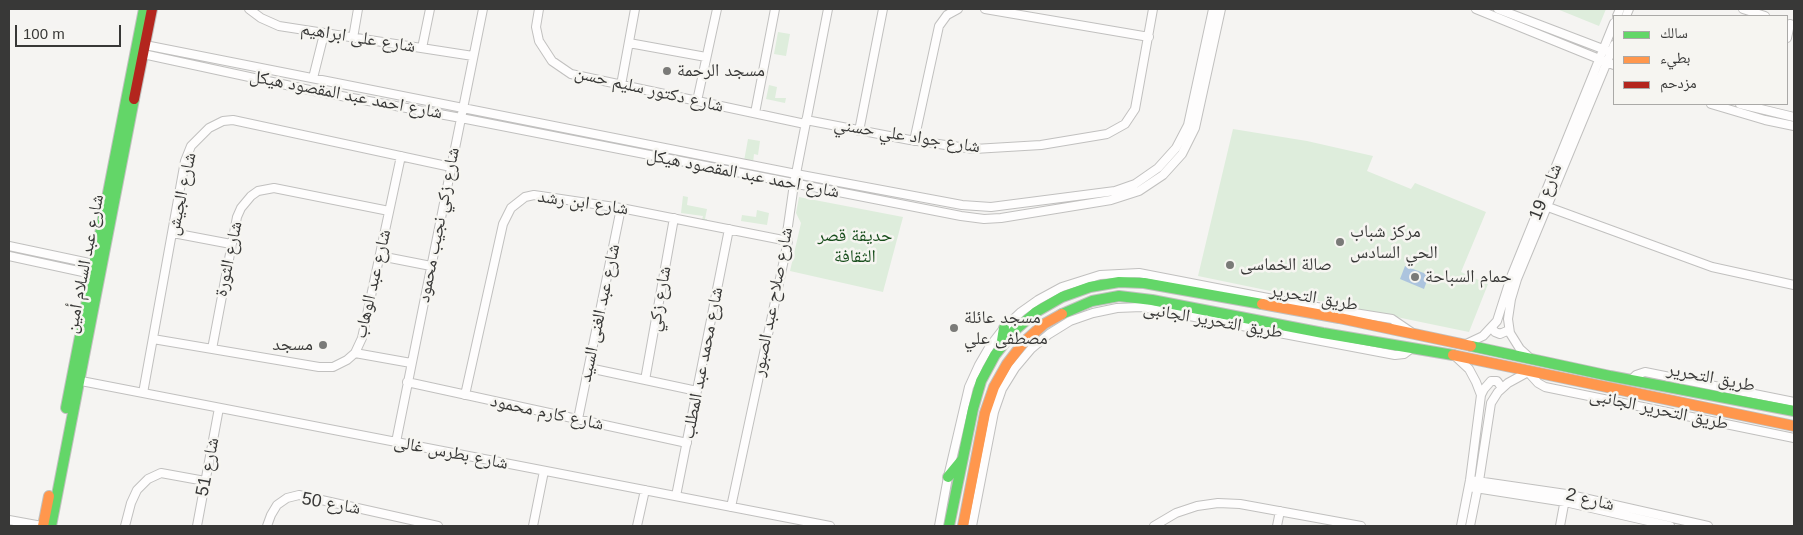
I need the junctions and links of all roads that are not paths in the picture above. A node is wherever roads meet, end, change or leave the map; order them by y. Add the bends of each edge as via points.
1 (144, 9) edge
2 (152, 9) edge
3 (249, 9) edge
4 (358, 9) edge
5 (430, 9) edge
6 (483, 9) edge
7 (539, 9) edge
8 (635, 9) edge
9 (717, 9) edge
10 (775, 9) edge
11 (828, 9) edge
12 (883, 9) edge
13 (958, 9) edge
14 (986, 9) edge
15 (1153, 9) edge
16 (1213, 9) edge
17 (1221, 9) edge
18 (1476, 9) edge
19 (1498, 9) edge
20 (1744, 9) edge
21 (1762, 15) edge
22 (1613, 32) edge
23 (324, 34) junction
24 (1148, 37) junction
25 (353, 38) junction
26 (629, 43) junction
27 (422, 48) junction
28 (140, 49) junction
29 (1611, 51) edge
30 (473, 56) junction
31 (706, 57) junction
32 (1599, 59) junction
33 (1611, 64) edge
34 (313, 78) junction
35 (621, 85) junction
36 (697, 101) junction
37 (1714, 105) edge
38 (1747, 105) edge
39 (462, 108) junction
40 (1769, 108) edge
41 (755, 113) junction
42 (1794, 117) edge
43 (460, 118) junction
44 (806, 122) junction
45 (1794, 126) edge
46 (859, 131) junction
47 (914, 141) junction
48 (401, 156) junction
49 (451, 167) junction
50 (796, 174) junction
51 (794, 184) junction
52 (1137, 188) junction
53 (962, 205) junction
54 (1548, 207) junction
55 (622, 208) junction
56 (389, 211) junction
57 (961, 216) junction
58 (674, 218) junction
59 (729, 229) junction
60 (173, 233) junction
61 (788, 241) junction
62 (231, 244) junction
63 (9, 246) edge
64 (9, 256) edge
65 (380, 256) junction
66 (431, 266) junction
67 (93, 269) junction
68 (1514, 278) junction
69 (1167, 279) junction
70 (1794, 285) edge
71 (1174, 289) junction
72 (1152, 300) junction
73 (1160, 310) junction
74 (1326, 316) junction
75 (1352, 321) junction
76 (1004, 328) junction
77 (1492, 328) junction
78 (1510, 330) junction
79 (1323, 333) junction
80 (1416, 335) junction
81 (1352, 338) junction
82 (153, 339) junction
83 (1462, 345) junction
84 (1001, 348) junction
85 (1412, 348) junction
86 (212, 349) junction
87 (355, 353) junction
88 (1454, 355) junction
89 (1532, 359) junction
90 (411, 363) junction
91 (588, 368) junction
92 (1528, 372) junction
93 (75, 380) junction
94 (645, 380) junction
95 (1631, 380) junction
96 (407, 382) junction
97 (1502, 388) junction
98 (697, 392) junction
99 (143, 393) junction
100 (465, 395) junction
101 (1481, 395) junction
102 (1738, 399) junction
103 (1794, 402) edge
104 (1766, 405) junction
105 (219, 408) junction
106 (1794, 411) edge
107 (1735, 413) junction
108 (1760, 418) junction
109 (578, 419) junction
110 (1794, 426) edge
111 (1794, 438) edge
112 (396, 442) junction
113 (687, 443) junction
114 (962, 459) junction
115 (544, 471) junction
116 (948, 477) junction
117 (205, 481) junction
118 (1470, 483) junction
119 (1479, 485) junction
120 (644, 490) junction
121 (676, 496) junction
122 (968, 496) junction
123 (1565, 498) junction
124 (731, 507) junction
125 (976, 507) junction
126 (1280, 511) junction
127 (9, 520) edge
128 (43, 526) edge
129 (51, 526) edge
130 (126, 526) edge
131 (197, 526) edge
132 (267, 526) edge
133 (438, 526) edge
134 (534, 526) edge
135 (637, 526) edge
136 (830, 526) edge
137 (939, 526) edge
138 (949, 526) edge
139 (962, 526) edge
140 (972, 526) edge
141 (1154, 526) edge
142 (1277, 526) edge
143 (1360, 526) edge
144 (1461, 526) edge
145 (1470, 526) edge
146 (1560, 526) edge
147 (1670, 526) edge
148 (1708, 526) edge

1 - 28 street, شارع عبد السلام أمين
2 - 28 street, شارع عبد السلام أمين
3 - 23 street, شارع على ابراهيم via 279,26
4 - 25 street
5 - 27 street
6 - 30 street, شارع زكي نجيب محمود
7 - 35 street, شارع دكتور سليم حسن via 536,27 539,41 552,61 571,74
8 - 26 street
9 - 31 street
10 - 41 street
11 - 44 street, شارع صلاح عبد الصبور
12 - 46 street
13 - 47 street via 943,20 937,33
14 - 24 street
15 - 24 street, شارع جواد علي حسني
16 - 52 street, شارع احمد عبد المقصود هيكل via 1194,105 1184,136 1168,159
17 - 52 street, شارع احمد عبد المقصود هيكل via 1199,114 1189,142 1168,170 1152,184
18 - 32 street
19 - 29 street
20 - 21 street
22 - 29 street, شارع 19
23 - 25 street, شارع على ابراهيم
23 - 34 street
24 - 47 street, شارع جواد علي حسني via 1135,109 1127,122 1114,132 1053,144 984,149
25 - 27 street, شارع على ابراهيم
26 - 31 street
26 - 35 street
27 - 30 street, شارع على ابراهيم
28 - 34 street, شارع احمد عبد المقصود هيكل
28 - 43 street, شارع احمد عبد المقصود هيكل via 314,91
28 - 67 street, شارع عبد السلام أمين
28 - 93 street, شارع عبد السلام أمين
29 - 32 street, شارع 19
29 - 33 street, شارع 19
30 - 39 street, شارع زكي نجيب محمود
31 - 36 street
32 - 33 street
32 - 68 street, شارع 19
33 - 54 street, شارع 19
34 - 39 street, شارع احمد عبد المقصود هيكل
35 - 36 street, شارع دكتور سليم حسن
36 - 41 street, شارع دكتور سليم حسن
37 - 45 street
38 - 40 street
39 - 43 street, شارع زكي نجيب محمود
39 - 50 street, شارع احمد عبد المقصود هيكل
40 - 42 street
41 - 44 street, شارع دكتور سليم حسن
43 - 49 street, شارع زكي نجيب محمود
43 - 51 street, شارع احمد عبد المقصود هيكل
44 - 46 street, شارع جواد علي حسني
44 - 50 street, شارع صلاح عبد الصبور
46 - 47 street, شارع جواد علي حسني
48 - 49 street, شارع الجيش
48 - 56 street, شارع عبد الوهاب
48 - 60 street, شارع الجيش via 223,120 202,133 188,152
49 - 66 street, شارع زكي نجيب محمود
50 - 51 street, شارع صلاح عبد الصبور
50 - 53 street, شارع احمد عبد المقصود هيكل
51 - 57 street, شارع احمد عبد المقصود هيكل
51 - 61 street, شارع صلاح عبد الصبور
52 - 53 street, شارع احمد عبد المقصود هيكل via 991,207
52 - 57 street, شارع احمد عبد المقصود هيكل via 1111,200 1001,218
53 - 57 street
54 - 68 street, شارع 19
54 - 70 street via 1703,264
55 - 58 street, شارع ابن رشد
55 - 91 street, شارع عبد الغنى السيد
55 - 100 street, شارع ابن رشد via 534,194 511,208 502,224
56 - 62 street, شارع الثورة via 267,189 258,191 245,201 237,217
56 - 65 street, شارع عبد الوهاب
58 - 59 street, شارع ابن رشد
58 - 94 street, شارع زكي
59 - 61 street, شارع ابن رشد
59 - 98 street, شارع محمد عبد المطلب
60 - 62 street
60 - 82 street, شارع الجيش
61 - 124 street, شارع صلاح عبد الصبور
62 - 86 street, شارع الثورة
63 - 67 street
64 - 67 street
65 - 66 street
65 - 87 street, شارع عبد الوهاب via 362,338
66 - 90 street, شارع زكي نجيب محمود
67 - 93 street, شارع عبد السلام أمين
68 - 77 street, شارع 19
68 - 78 street, شارع 19 via 1508,309
69 - 71 street
69 - 76 street, طريق التحرير الجانبى via 1139,273 1087,278 1038,300
69 - 80 street, طريق التحرير الجانبى via 1392,319
71 - 74 street, طريق التحرير
71 - 84 street, طريق التحرير via 1119,282 1090,287 1062,297 1036,312 1014,331
72 - 73 street
72 - 79 street, طريق التحرير
72 - 122 street, طريق التحرير via 1119,296 1092,301 1052,320 1024,342 994,387 985,413
73 - 85 street, طريق التحرير الجانبى via 1395,354 1404,354
73 - 125 street, طريق التحرير الجانبى via 1142,307 1093,312 1070,321 1030,349 1002,389 994,412
74 - 75 street, طريق التحرير
74 - 79 street via 1330,325
75 - 80 street, طريق التحرير
75 - 81 street via 1349,328
76 - 84 street
76 - 116 street, طريق التحرير الجانبى via 982,359 969,387
77 - 78 street via 1500,334
77 - 83 street via 1478,340
78 - 89 street, شارع 19 via 1520,349
79 - 81 street, طريق التحرير
80 - 83 street, طريق التحرير
81 - 85 street, طريق التحرير
82 - 86 street, شارع عبد الوهاب
82 - 99 street, شارع الجيش
83 - 89 street, طريق التحرير
84 - 114 street, طريق التحرير via 981,381
85 - 88 street, طريق التحرير
86 - 87 street, شارع عبد الوهاب via 325,368 340,364
87 - 90 street
88 - 92 street, طريق التحرير
88 - 101 street via 1469,370
89 - 95 street, طريق التحرير
90 - 96 street, شارع زكي نجيب محمود
91 - 94 street
91 - 109 street, شارع عبد الغنى السيد
92 - 97 street
92 - 107 street, طريق التحرير
92 - 111 street, طريق التحرير الجانبى via 1545,387
93 - 99 street, شارع بطرس غالى
93 - 128 street, شارع عبد السلام أمين
93 - 129 street, شارع عبد السلام أمين
94 - 98 street
95 - 102 street, طريق التحرير
95 - 103 street, طريق التحرير الجانبى via 1645,372
96 - 100 street, شارع كارم محمود
96 - 112 street, شارع زكي نجيب محمود
97 - 101 street via 1493,380
97 - 119 street via 1492,403
98 - 113 street, شارع محمد عبد المطلب
99 - 105 street, شارع بطرس غالى
100 - 109 street, شارع كارم محمود
101 - 118 street
102 - 104 street, طريق التحرير
102 - 107 street via 1740,406
104 - 106 street, طريق التحرير
104 - 108 street via 1760,409
105 - 112 street, شارع بطرس غالى
105 - 117 street, شارع 51
107 - 108 street, طريق التحرير
108 - 110 street, طريق التحرير
109 - 113 street, شارع كارم محمود
112 - 115 street, شارع بطرس غالى
113 - 121 street, شارع محمد عبد المطلب
114 - 116 street
114 - 138 street, طريق التحرير
115 - 120 street, شارع بطرس غالى
115 - 134 street
116 - 137 street, طريق التحرير الجانبى
117 - 130 street via 161,474 148,479 134,496
117 - 131 street, شارع 51
118 - 119 street, شارع 2
118 - 144 street
119 - 123 street, شارع 2
119 - 145 street
120 - 121 street, شارع بطرس غالى
120 - 135 street
121 - 124 street, شارع بطرس غالى
122 - 125 street
122 - 139 street, طريق التحرير
123 - 146 street
123 - 147 street, شارع 2
123 - 148 street, شارع 2
124 - 136 street, شارع بطرس غالى
125 - 140 street, طريق التحرير الجانبى
126 - 141 street via 1218,502 1176,513
126 - 142 street
126 - 143 street
127 - 128 street
132 - 133 street, شارع 50 via 277,505 299,495

